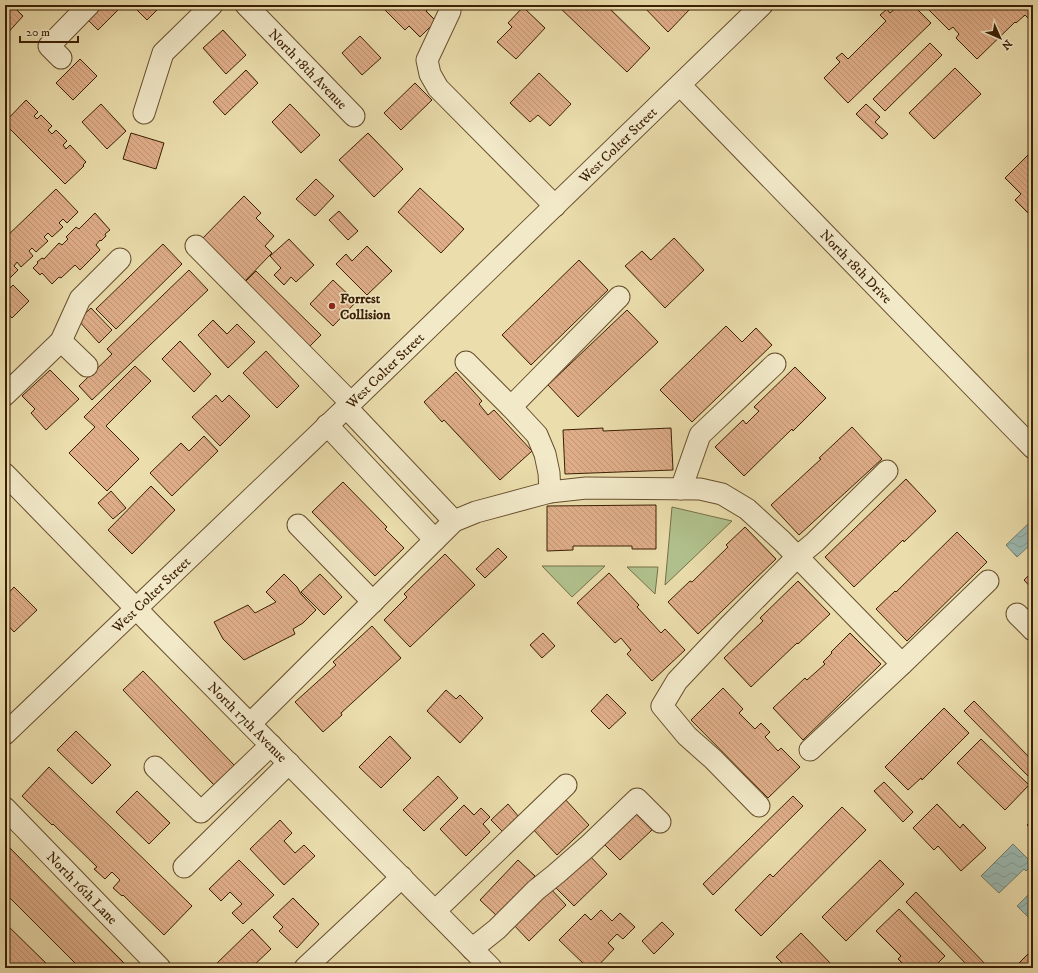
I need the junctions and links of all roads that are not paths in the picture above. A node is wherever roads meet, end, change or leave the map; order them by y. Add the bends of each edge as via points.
1 (89, 5) edge
2 (212, 5) edge
3 (246, 5) edge
4 (762, 5) edge
5 (450, 11) dead end
6 (61, 58) dead end
7 (680, 85) junction
8 (144, 113) dead end
9 (354, 116) dead end
10 (555, 206) junction
11 (196, 246) dead end
12 (120, 259) dead end
13 (619, 297) dead end
14 (60, 341) junction
15 (466, 362) dead end
16 (775, 364) dead end
17 (87, 366) dead end
18 (5, 395) edge
19 (348, 405) junction
20 (511, 407) junction
21 (327, 426) junction
22 (1033, 448) edge
23 (887, 471) dead end
24 (5, 474) edge
25 (681, 489) junction
26 (550, 492) junction
27 (454, 521) junction
28 (298, 525) dead end
29 (435, 540) junction
30 (797, 557) junction
31 (988, 581) dead end
32 (373, 602) junction
33 (136, 609) junction
34 (1017, 614) dead end
35 (1033, 630) edge
36 (902, 664) junction
37 (250, 724) junction
38 (5, 734) edge
39 (271, 745) junction
40 (810, 750) dead end
41 (289, 763) junction
42 (155, 767) dead end
43 (566, 785) dead end
44 (759, 806) dead end
45 (5, 808) edge
46 (660, 822) dead end
47 (184, 867) dead end
48 (402, 877) junction
49 (435, 911) junction
50 (472, 949) junction
51 (160, 968) edge
52 (305, 968) edge
53 (491, 968) edge

1 - 6 street via 49,46
2 - 8 street via 162,53
3 - 9 street, North 18th Avenue
4 - 7 street, West Colter Street
5 - 10 street via 427,60 430,74 438,88
7 - 10 street, West Colter Street
7 - 22 street, North 18th Drive
10 - 19 street, West Colter Street
11 - 19 street
12 - 14 street via 80,299
13 - 20 street
14 - 17 street
14 - 18 street
15 - 20 street
16 - 25 street via 700,435
19 - 21 street, West Colter Street
19 - 27 street
20 - 26 street via 537,435 545,454
21 - 29 street
21 - 33 street, West Colter Street
23 - 30 street
24 - 33 street, North 17th Avenue
25 - 26 street via 586,488
25 - 30 street via 722,494 747,509
26 - 27 street via 476,512
27 - 29 street
28 - 32 street
29 - 32 street
30 - 36 street
30 - 44 street via 677,681 662,706 687,736
31 - 36 street
32 - 37 street
33 - 37 street, North 17th Avenue
33 - 38 street, West Colter Street
34 - 35 street
36 - 40 street
37 - 39 street, North 17th Avenue
39 - 41 street, North 17th Avenue
39 - 42 street via 201,812
41 - 47 street
41 - 48 street, North 17th Avenue
43 - 49 street
45 - 51 street, North 16th Lane
46 - 50 street via 637,799 577,856 536,890 497,929
48 - 49 street, North 17th Avenue
48 - 52 street
49 - 50 street, North 17th Avenue
50 - 53 street, North 17th Avenue

